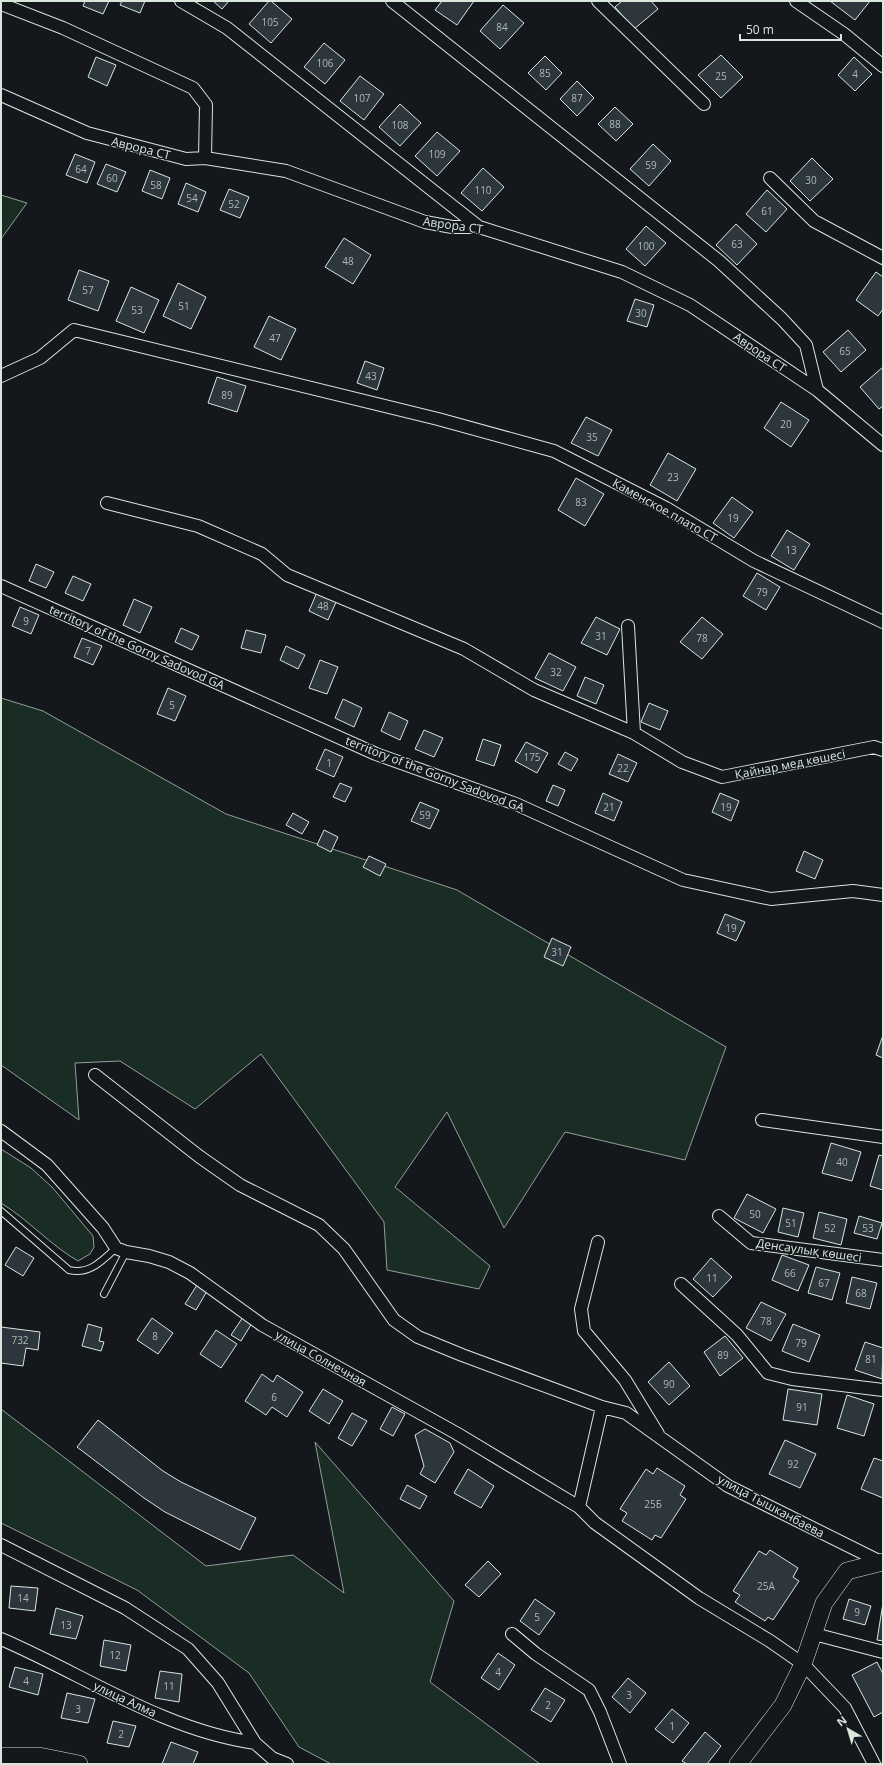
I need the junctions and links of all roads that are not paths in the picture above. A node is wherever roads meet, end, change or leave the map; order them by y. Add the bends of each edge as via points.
1 (181, 1) edge
2 (392, 1) edge
3 (598, 1) edge
4 (796, 1) edge
5 (1, 4) edge
6 (883, 66) edge
7 (1, 95) edge
8 (704, 104) dead end
9 (206, 158) junction
10 (770, 178) dead end
11 (479, 227) junction
12 (883, 258) edge
13 (1, 376) edge
14 (817, 390) junction
15 (883, 445) edge
16 (107, 503) dead end
17 (1, 586) edge
18 (883, 622) edge
19 (628, 626) dead end
20 (634, 733) junction
21 (883, 750) edge
22 (883, 896) edge
23 (95, 1074) dead end
24 (762, 1120) dead end
25 (1, 1131) edge
26 (883, 1137) edge
27 (1, 1211) edge
28 (719, 1216) dead end
29 (598, 1242) dead end
30 (121, 1250) junction
31 (883, 1260) edge
32 (681, 1284) dead end
33 (104, 1294) dead end
34 (883, 1390) edge
35 (602, 1407) junction
36 (661, 1438) junction
37 (579, 1507) junction
38 (1, 1545) edge
39 (881, 1562) edge
40 (512, 1634) dead end
41 (814, 1634) junction
42 (1, 1639) edge
43 (883, 1652) edge
44 (803, 1664) junction
45 (255, 1743) junction
46 (1, 1756) edge
47 (79, 1764) edge
48 (287, 1764) edge
49 (620, 1764) edge
50 (738, 1764) edge
51 (874, 1764) edge

1 - 11 street via 227,28
2 - 14 street via 731,272 806,345
3 - 8 street
4 - 6 street via 844,34
5 - 9 street via 64,28 192,88 206,105
7 - 9 street, Аврора СТ via 87,134 186,159
9 - 11 street, Аврора СТ via 286,171 425,222 452,227
10 - 12 street via 814,221
11 - 14 street, Аврора СТ via 622,272 690,305
13 - 18 street, Каменское плато СТ via 40,358 74,330 438,419 554,451 666,508 754,561
14 - 15 street, Аврора СТ
16 - 20 street, Қайнар мед көшесі via 198,526 262,554 287,575 464,649 534,690
17 - 22 street, territory of the Gorny Sadovod GA via 376,754 516,804 683,880 771,899 853,891
19 - 20 street
20 - 21 street, Қайнар мед көшесі via 682,762 722,777 874,747
23 - 35 street, улица Тышканбаева via 200,1157 240,1185 319,1225 344,1249 394,1320 418,1337
24 - 26 street
25 - 30 street via 47,1165
27 - 30 lane via 69,1270 90,1270
28 - 31 street, Денсаулық көшесі via 751,1243
29 - 36 street via 581,1309 584,1332 625,1380
30 - 33 lane
30 - 37 street, улица Солнечная via 169,1262 190,1273 262,1325 456,1433
32 - 34 street via 737,1335 768,1373 792,1379
35 - 36 street, улица Тышканбаева via 626,1413
35 - 37 street
36 - 39 street, улица Тышканбаева via 728,1486
37 - 44 street, улица Солнечная via 596,1523 699,1598
38 - 45 street via 126,1608 188,1649 218,1682
39 - 41 street via 847,1571 824,1603
40 - 49 street via 536,1654 589,1690
41 - 43 street
41 - 44 street
42 - 45 street, улица Алма via 109,1693 181,1724 230,1740
44 - 50 street via 783,1705
44 - 51 street, улица Солнечная via 845,1708
45 - 48 street via 272,1758
46 - 47 street via 39,1756

